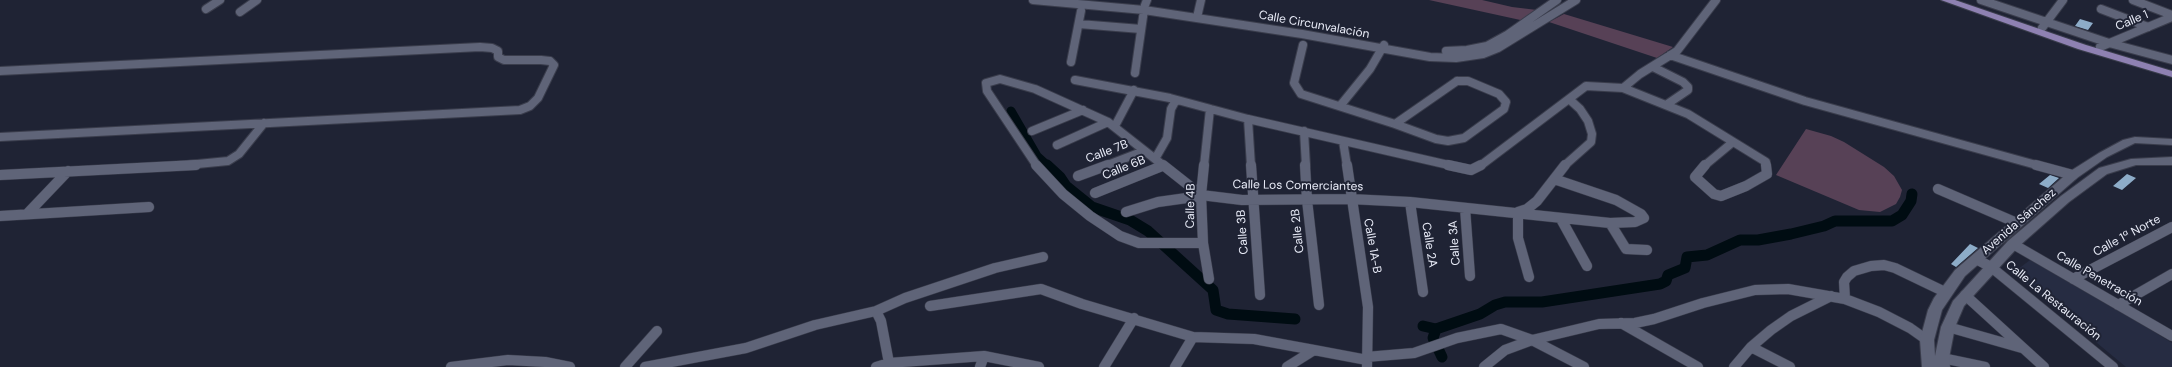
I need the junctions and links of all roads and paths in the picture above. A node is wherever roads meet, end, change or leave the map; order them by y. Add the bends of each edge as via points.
1 (220, 0) edge
2 (257, 0) edge
3 (1033, 0) edge
4 (1101, 0) edge
5 (1201, 0) edge
6 (1556, 0) edge
7 (1576, 0) edge
8 (1716, 0) edge
9 (1946, 0) edge
10 (1964, 0) edge
11 (2063, 0) edge
12 (2133, 0) edge
13 (1982, 2) edge
14 (1082, 5) edge
15 (1145, 5) edge
16 (206, 9) dead end
17 (2101, 10) dead end
18 (240, 12) dead end
19 (1198, 13) junction
20 (2172, 16) edge
21 (1079, 24) junction
22 (2044, 25) junction
23 (2148, 27) junction
24 (1141, 29) junction
25 (1303, 45) dead end
26 (2105, 45) junction
27 (1383, 46) junction
28 (1670, 55) junction
29 (2172, 60) edge
30 (1071, 62) dead end
31 (2172, 66) edge
32 (1, 67) edge
33 (1653, 67) junction
34 (1135, 73) dead end
35 (2172, 74) edge
36 (1075, 80) dead end
37 (1623, 88) junction
38 (1134, 90) junction
39 (1569, 99) junction
40 (1176, 100) junction
41 (1666, 105) junction
42 (1340, 106) junction
43 (1210, 109) junction
44 (1083, 110) junction
45 (1248, 119) junction
46 (264, 123) junction
47 (1112, 124) junction
48 (1395, 124) junction
49 (1032, 131) dead end
50 (1304, 131) junction
51 (0, 137) edge
52 (1343, 141) junction
53 (1733, 142) junction
54 (2172, 142) edge
55 (1057, 145) dead end
56 (1144, 151) junction
57 (1154, 159) junction
58 (2172, 161) edge
59 (1162, 166) junction
60 (68, 171) junction
61 (0, 175) edge
62 (1078, 176) dead end
63 (2074, 176) junction
64 (1554, 179) junction
65 (1938, 189) dead end
66 (1095, 193) dead end
67 (1201, 195) junction
68 (1350, 199) junction
69 (1253, 200) junction
70 (1307, 200) junction
71 (1410, 202) junction
72 (149, 207) dead end
73 (1465, 208) junction
74 (1126, 212) dead end
75 (1518, 212) junction
76 (27, 214) junction
77 (0, 216) edge
78 (1561, 219) junction
79 (1610, 223) junction
80 (2017, 223) junction
81 (2172, 227) edge
82 (1203, 243) junction
83 (2013, 244) junction
84 (1648, 250) dead end
85 (1043, 257) dead end
86 (1976, 259) junction
87 (1587, 266) dead end
88 (1991, 266) junction
89 (2172, 274) edge
90 (1470, 276) dead end
91 (1529, 277) dead end
92 (1209, 279) dead end
93 (2073, 279) junction
94 (1423, 292) dead end
95 (1945, 292) junction
96 (1260, 295) dead end
97 (1965, 295) junction
98 (1830, 296) junction
99 (1845, 299) junction
100 (1319, 305) dead end
101 (2118, 305) junction
102 (930, 306) dead end
103 (876, 311) junction
104 (1134, 318) junction
105 (1621, 323) junction
106 (1948, 327) junction
107 (657, 331) dead end
108 (2170, 333) edge
109 (1193, 337) junction
110 (1532, 340) junction
111 (1927, 340) junction
112 (1751, 347) junction
113 (2025, 349) junction
114 (1314, 350) junction
115 (984, 356) junction
116 (1367, 361) edge
117 (1943, 362) edge
118 (889, 363) junction
119 (451, 367) edge
120 (570, 367) edge
121 (625, 367) edge
122 (645, 367) edge
123 (876, 367) edge
124 (980, 367) edge
125 (1039, 367) edge
126 (1104, 367) edge
127 (1175, 367) edge
128 (1288, 367) edge
129 (1484, 367) edge
130 (1584, 367) edge
131 (1698, 367) edge
132 (1734, 367) edge
133 (1790, 367) edge
134 (1929, 367) edge
135 (1985, 367) edge
136 (2044, 367) edge
137 (2113, 367) edge

1 - 16 street
2 - 18 street
3 - 14 street, Calle Circunvalación
4 - 15 street, Calle Circunvalación
5 - 19 street
6 - 27 street, Calle Circunvalación via 1507,36 1487,46 1467,50 1429,51
7 - 27 street, Calle Circunvalación via 1521,35 1483,54 1456,58 1430,57
8 - 28 street via 1690,36
9 - 35 main road via 2082,48
10 - 13 main road
11 - 22 street
12 - 20 street
13 - 22 main road
14 - 15 street, Calle Circunvalación
14 - 21 street
15 - 19 street, Calle Circunvalación
15 - 24 street
15 - 27 street, Calle Circunvalación
17 - 23 street
19 - 27 street, Calle Circunvalación
20 - 23 street, Calle 1
21 - 24 street
21 - 30 street
22 - 26 main road
23 - 26 street, Calle 1
24 - 34 street
25 - 42 street via 1294,83 1296,90 1306,97
26 - 29 street
26 - 31 main road
27 - 42 street via 1370,69
28 - 33 street
28 - 63 street via 1805,101
32 - 46 street via 480,47 498,51 498,57 504,60 541,60 550,61 554,65 538,98 530,106 520,110
33 - 37 street
33 - 41 street via 1688,87 1688,90
36 - 38 street
37 - 39 street via 1586,86
37 - 41 street
38 - 40 street
38 - 47 street
39 - 52 street via 1474,169
39 - 64 street via 1586,117 1592,140 1566,163
40 - 43 street
40 - 57 street, Calle 6B via 1171,109 1166,138
41 - 53 street via 1703,122
42 - 48 street
43 - 45 street
43 - 67 street, Calle 4B
44 - 47 street
44 - 49 street
44 - 82 street via 1010,81 992,80 986,83 987,91 1025,152 1063,194 1090,216 1120,236 1139,243
45 - 50 street
45 - 69 street, Calle 3B
46 - 51 street
46 - 60 street via 239,154 228,161
47 - 55 street
47 - 56 street
48 - 48 street via 1436,139 1459,140 1475,132 1504,109 1506,102 1499,94 1468,81 1457,81
50 - 52 street
50 - 70 street, Calle 2B
52 - 68 street, Calle 1A-B
53 - 53 street via 1766,162 1767,174 1733,192 1721,196 1714,194 1696,177 1709,160
54 - 63 street, Avenida Sánchez via 2144,139 2126,142
56 - 57 street
56 - 62 street, Calle 7B
57 - 59 street
58 - 83 street, Avenida Sánchez via 2135,161 2119,164 2103,172 2065,199
59 - 66 street, Calle 6B
59 - 67 street
60 - 61 street
60 - 76 street
63 - 80 street, Avenida Sánchez
64 - 75 street via 1538,200 1527,209
64 - 79 street, Calle Los Comerciantes via 1616,200 1644,218 1635,222
65 - 80 street
67 - 69 street, Calle Los Comerciantes
67 - 74 street, Calle Los Comerciantes via 1158,202
67 - 82 street, Calle 4B
68 - 70 street, Calle Los Comerciantes
68 - 71 street, Calle Los Comerciantes
68 - 116 street, Calle 1A-B via 1368,307
69 - 70 street, Calle Los Comerciantes
69 - 96 street, Calle 3B
70 - 100 street, Calle 2B
71 - 73 street, Calle Los Comerciantes
71 - 94 street, Calle 2A
72 - 76 street
73 - 75 street, Calle Los Comerciantes
73 - 90 street, Calle 3A
75 - 78 street, Calle Los Comerciantes
75 - 91 street via 1518,238
76 - 77 street
78 - 79 street, Calle Los Comerciantes
78 - 87 street
79 - 84 street via 1626,249
80 - 86 street, Avenida Sánchez
81 - 93 street, Calle 1ª Norte
82 - 92 street, Calle 4B
83 - 88 street, Avenida Sánchez
83 - 93 street, Calle Penetración
85 - 103 street via 995,268 925,291
86 - 88 street, Calle La Restauración
86 - 95 street, Avenida Sánchez via 1960,273
88 - 97 street, Avenida Sánchez
88 - 137 street, Calle La Restauración
89 - 101 street
93 - 101 street, Calle Penetración
95 - 99 street via 1895,268 1871,266 1854,271 1847,277 1844,282
95 - 111 street, Avenida Sánchez via 1935,310
97 - 106 street, Avenida Sánchez
97 - 113 street
98 - 99 street
98 - 105 street via 1788,289 1755,290 1654,319
98 - 112 street via 1791,316
99 - 111 street via 1910,328
101 - 108 street, Calle Penetración
102 - 104 street via 1042,289 1082,304
103 - 118 street via 881,321
103 - 122 street via 830,324 815,325 746,348
104 - 109 street
104 - 126 street
105 - 110 street via 1599,324
105 - 131 street
106 - 113 street
106 - 117 street, Avenida Sánchez
107 - 121 street
109 - 114 street via 1254,339
109 - 127 street
110 - 116 street via 1497,329 1457,338 1414,353
110 - 129 street via 1505,350
110 - 130 street
111 - 134 street, Avenida Sánchez
112 - 132 street
112 - 133 street
113 - 136 street
114 - 116 street
114 - 128 street
115 - 118 street
115 - 124 street
115 - 125 street
117 - 135 street
118 - 123 street
119 - 120 street via 508,360 545,362

